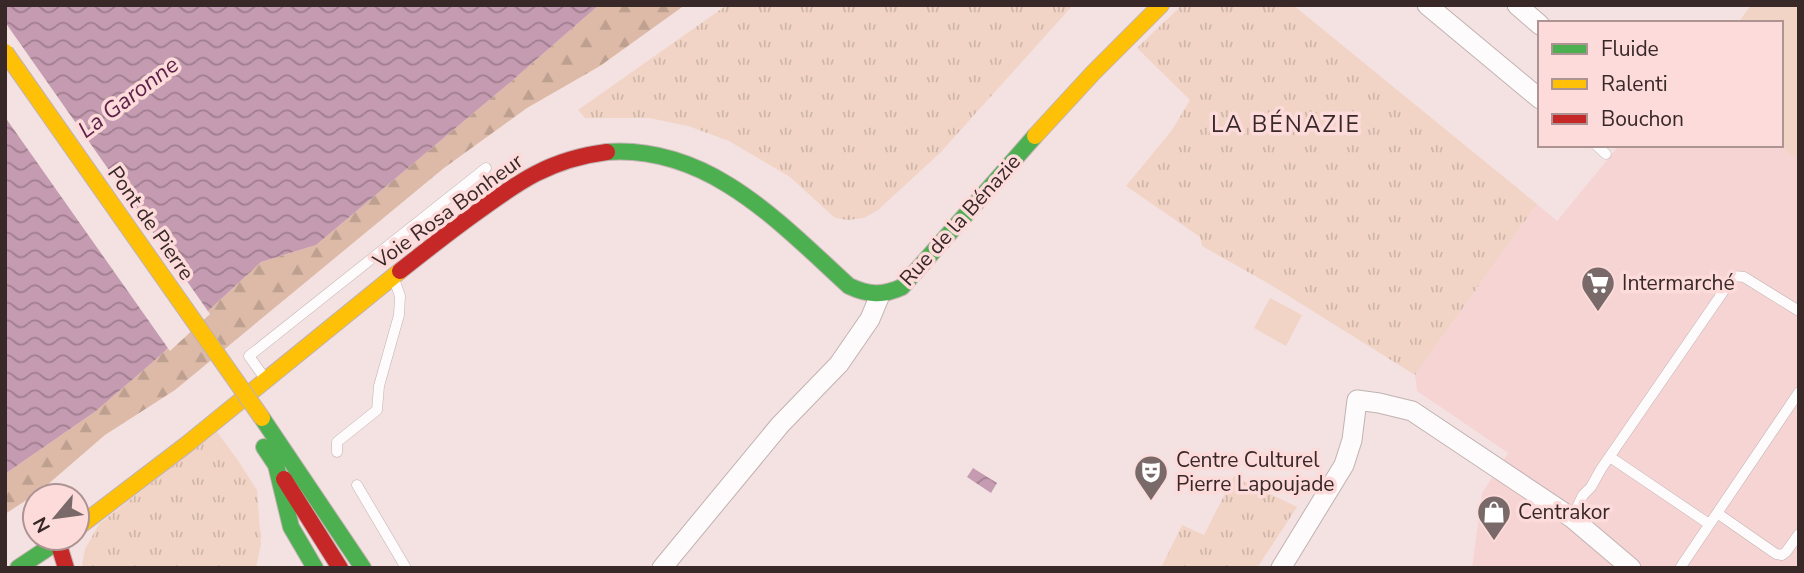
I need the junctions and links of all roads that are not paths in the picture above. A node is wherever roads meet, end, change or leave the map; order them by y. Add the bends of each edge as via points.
1 (1161, 5) edge
2 (1427, 5) edge
3 (1517, 5) edge
4 (1538, 23) edge
5 (5, 52) edge
6 (5, 79) edge
7 (1538, 97) edge
8 (1598, 147) edge
9 (1606, 154) dead end
10 (486, 168) dead end
11 (420, 219) junction
12 (437, 241) junction
13 (393, 276) junction
14 (880, 295) junction
15 (1799, 311) edge
16 (266, 380) junction
17 (1799, 392) edge
18 (256, 423) junction
19 (337, 452) dead end
20 (1610, 457) junction
21 (275, 465) junction
22 (357, 485) dead end
23 (1717, 513) junction
24 (91, 517) edge
25 (1572, 518) junction
26 (1710, 524) junction
27 (1799, 534) edge
28 (43, 552) edge
29 (18, 568) edge
30 (315, 568) edge
31 (340, 568) edge
32 (363, 568) edge
33 (406, 568) edge
34 (662, 568) edge
35 (1280, 568) edge
36 (1631, 568) edge
37 (1680, 568) edge

1 - 14 street, Rue de la Bénazie via 1073,93 902,287
2 - 7 street
3 - 4 street
5 - 18 street, Pont de Pierre, bridge
6 - 18 street, Pont de Pierre
8 - 9 lane
10 - 11 lane
11 - 12 lane
11 - 16 lane via 249,356
12 - 13 street, Voie Rosa Bonheur
12 - 14 street, Voie Rosa Bonheur via 540,170 573,157 610,151 648,152 684,161 725,182 849,286 864,294
13 - 16 street, Voie Rosa Bonheur
13 - 19 lane via 400,296 399,315 377,410 337,442
14 - 34 street, Rue de la Bénazie via 870,319 838,364 780,425
15 - 20 lane via 1744,277 1734,276
16 - 24 street, Voie Rosa Bonheur
17 - 23 lane
18 - 21 street
18 - 32 street
20 - 25 lane
20 - 26 lane
21 - 30 street via 291,527
21 - 31 street
22 - 33 lane
23 - 26 lane
23 - 27 lane via 1776,554 1786,552
25 - 35 street via 1412,411 1357,400 1344,465
25 - 36 street
26 - 37 lane
28 - 29 street

